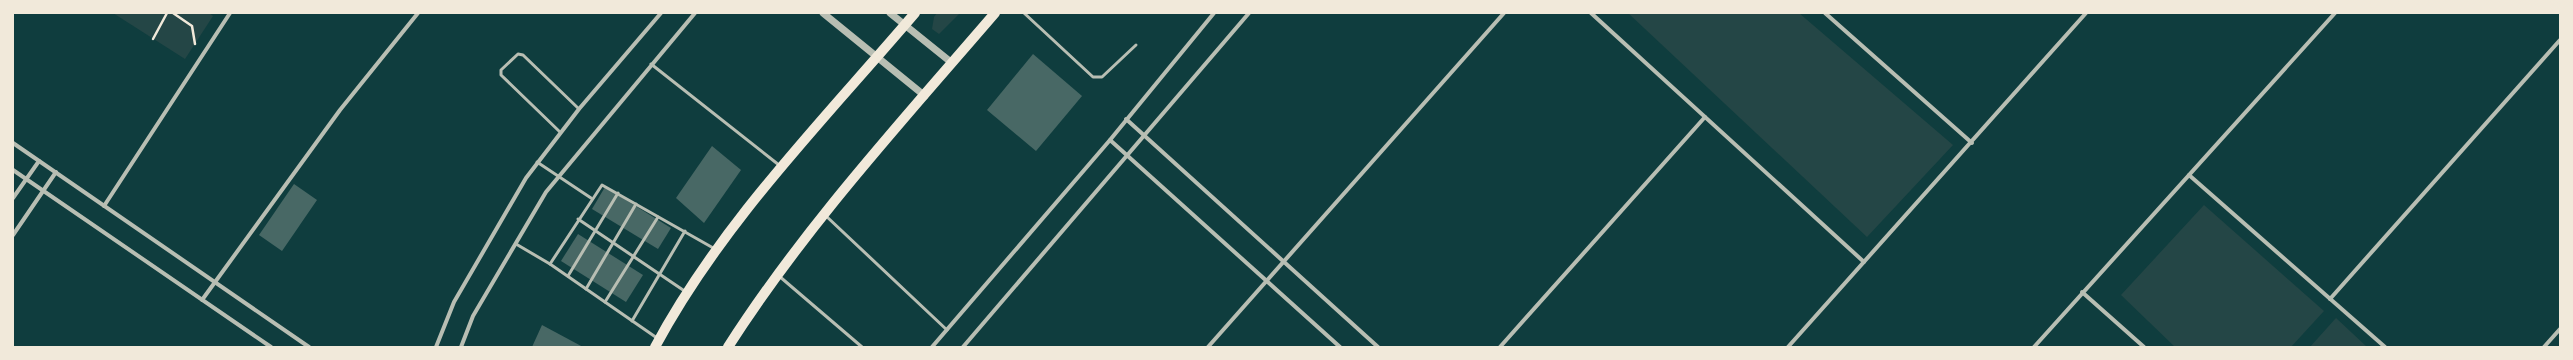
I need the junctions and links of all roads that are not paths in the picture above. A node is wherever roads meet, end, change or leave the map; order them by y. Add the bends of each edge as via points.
1 (230, 13) edge
2 (418, 13) edge
3 (661, 13) edge
4 (695, 13) edge
5 (823, 13) edge
6 (890, 13) edge
7 (915, 13) edge
8 (995, 13) edge
9 (1024, 13) edge
10 (1214, 13) edge
11 (1249, 13) edge
12 (1504, 13) edge
13 (1591, 13) edge
14 (1825, 13) edge
15 (2086, 13) edge
16 (2335, 13) edge
17 (905, 25) junction
18 (2560, 40) edge
19 (1136, 45) dead end
20 (877, 57) junction
21 (952, 63) junction
22 (651, 64) junction
23 (925, 96) junction
24 (579, 109) junction
25 (1705, 117) junction
26 (1126, 119) junction
27 (560, 132) junction
28 (1146, 136) junction
29 (1110, 140) junction
30 (13, 143) edge
31 (1972, 143) junction
32 (1129, 155) junction
33 (39, 161) junction
34 (537, 162) junction
35 (781, 167) junction
36 (13, 170) edge
37 (56, 172) junction
38 (558, 175) junction
39 (2189, 175) junction
40 (26, 180) junction
41 (44, 192) junction
42 (618, 193) junction
43 (13, 198) edge
44 (591, 198) junction
45 (636, 204) junction
46 (104, 206) junction
47 (825, 215) junction
48 (658, 217) junction
49 (578, 219) junction
50 (595, 230) junction
51 (685, 231) junction
52 (13, 235) edge
53 (612, 242) junction
54 (516, 244) junction
55 (716, 250) junction
56 (633, 256) junction
57 (1282, 262) junction
58 (1864, 262) junction
59 (550, 264) junction
60 (659, 274) junction
61 (778, 275) junction
62 (568, 276) junction
63 (1267, 280) junction
64 (215, 282) junction
65 (586, 289) junction
66 (687, 292) junction
67 (2082, 292) junction
68 (2330, 299) junction
69 (202, 300) junction
70 (605, 302) junction
71 (632, 320) junction
72 (2560, 329) edge
73 (947, 330) junction
74 (657, 343) edge
75 (271, 347) edge
76 (309, 347) edge
77 (436, 347) edge
78 (460, 347) edge
79 (728, 347) edge
80 (862, 347) edge
81 (932, 347) edge
82 (963, 347) edge
83 (1208, 347) edge
84 (1340, 347) edge
85 (1378, 347) edge
86 (1500, 347) edge
87 (1788, 347) edge
88 (2034, 347) edge
89 (2144, 347) edge
90 (2385, 347) edge
91 (2544, 347) edge

1 - 46 street
2 - 64 street via 340,110
3 - 24 street
4 - 22 street
5 - 20 street
6 - 17 street
7 - 17 main road
8 - 21 main road
9 - 19 lane via 1093,77 1102,77
10 - 26 street
11 - 28 street
12 - 57 street
13 - 25 street
14 - 31 street
15 - 31 street
16 - 39 street
17 - 20 main road
17 - 21 street
18 - 68 street
20 - 23 street
20 - 35 main road
21 - 23 main road
22 - 35 lane
22 - 38 street
23 - 47 main road
24 - 27 street
24 - 27 lane via 523,55 518,54 500,70 502,75
25 - 58 street
25 - 86 street
26 - 28 street
26 - 29 street
27 - 34 street
28 - 32 street
28 - 57 street
29 - 32 street
29 - 73 street
30 - 33 street
31 - 58 street
32 - 63 street
32 - 82 street
33 - 37 street
33 - 40 street
34 - 38 lane
34 - 77 street via 454,302
35 - 55 main road
36 - 40 street
37 - 41 street
37 - 46 street
38 - 44 lane
38 - 54 street
39 - 67 street
39 - 68 street
40 - 41 street
40 - 43 street
41 - 52 street
41 - 69 street
42 - 44 lane via 602,184
42 - 45 lane
42 - 50 lane
44 - 49 lane
45 - 48 lane
45 - 53 lane
46 - 64 street
47 - 61 main road
47 - 73 lane
48 - 51 lane
48 - 56 lane
49 - 50 lane
49 - 59 lane
50 - 53 lane
50 - 62 lane
51 - 55 lane
51 - 60 lane
53 - 56 lane
53 - 65 lane
54 - 59 lane
54 - 78 street via 473,316
55 - 66 main road
56 - 60 lane
56 - 70 lane
57 - 63 street
57 - 85 street
58 - 87 street
59 - 62 lane
60 - 66 lane
60 - 71 lane
61 - 79 main road
61 - 80 lane
62 - 65 lane
63 - 83 street
63 - 84 street
64 - 69 street
64 - 76 street
65 - 70 lane
66 - 74 main road
67 - 88 street
67 - 89 street
68 - 90 street
69 - 75 street
70 - 71 lane
71 - 74 lane
72 - 91 street
73 - 81 street

